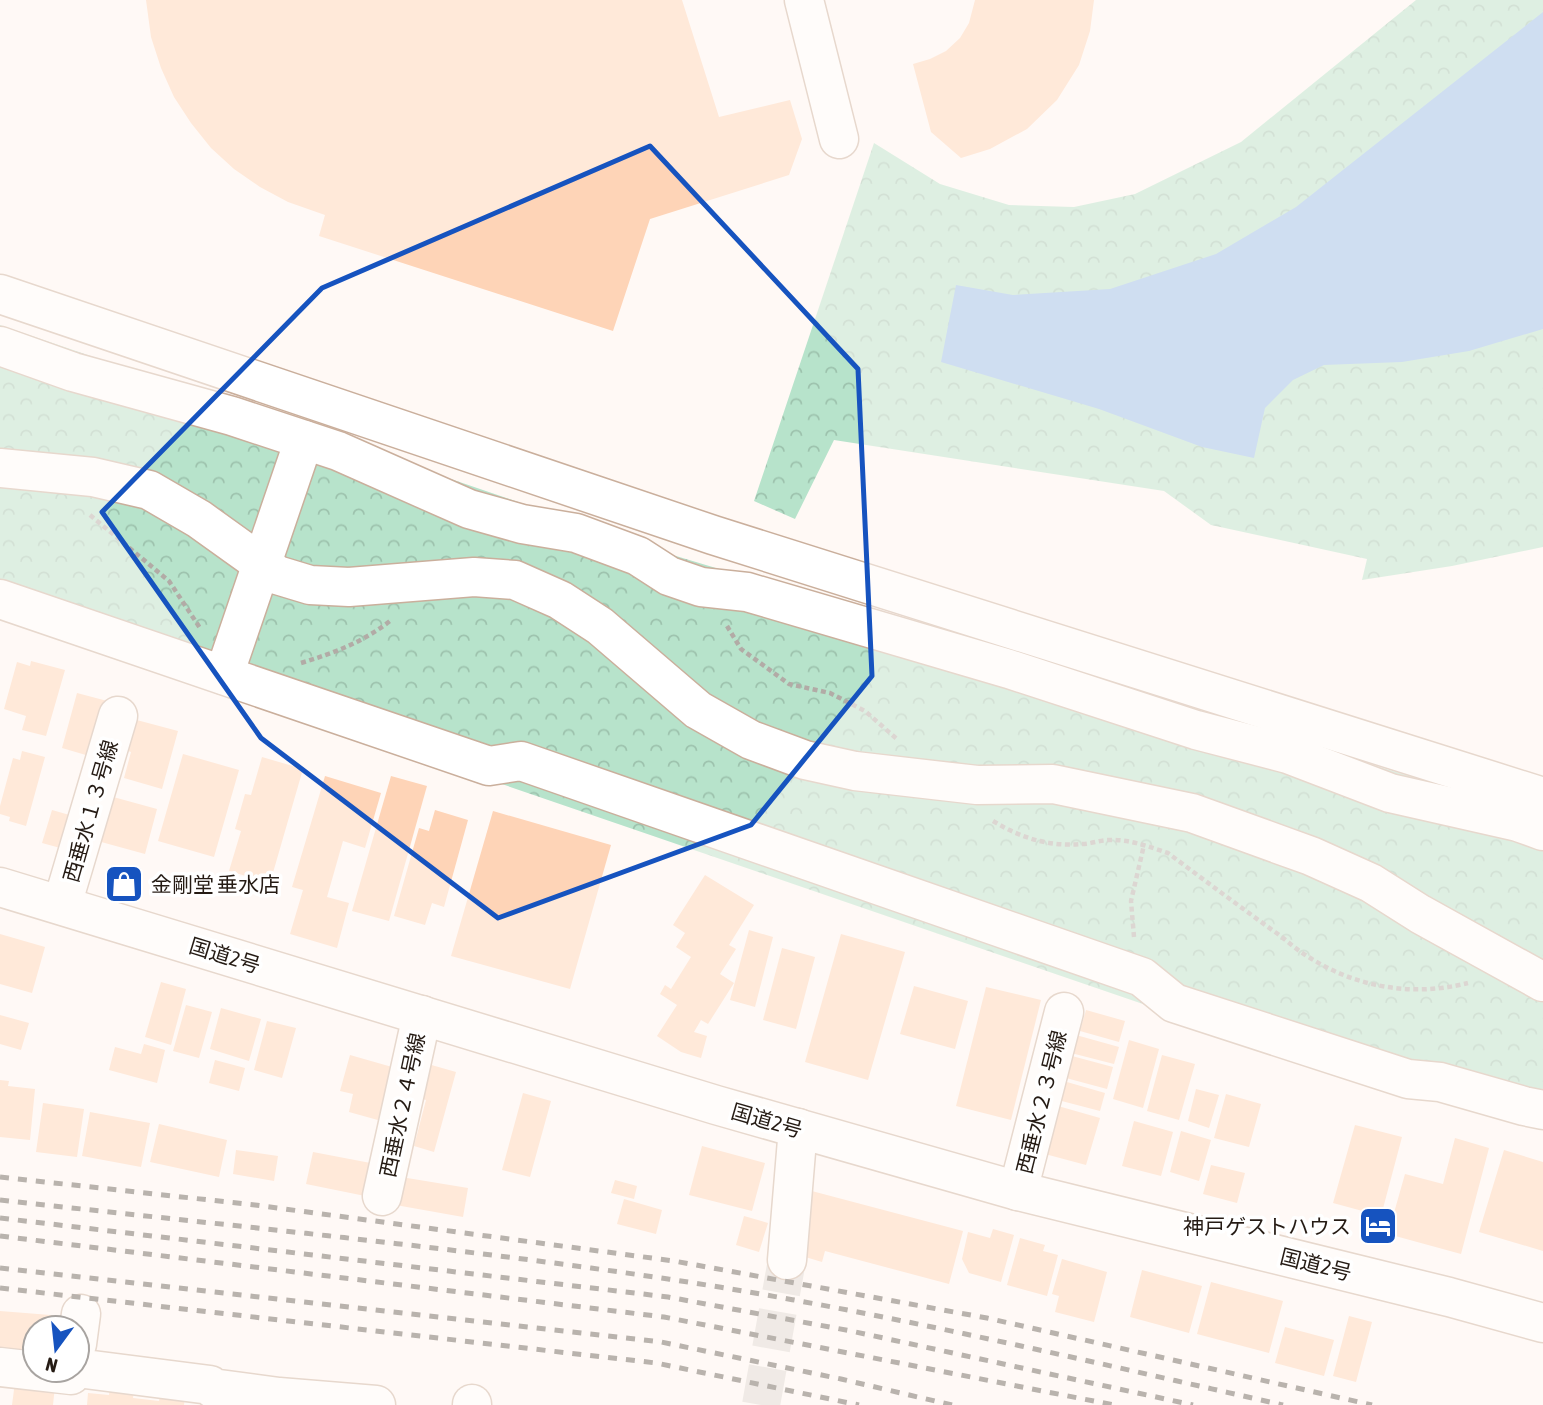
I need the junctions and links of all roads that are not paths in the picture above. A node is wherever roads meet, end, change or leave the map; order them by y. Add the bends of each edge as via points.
1 (804, 0) edge
2 (839, 139) dead end
3 (0, 294) edge
4 (0, 346) edge
5 (304, 440) junction
6 (0, 468) edge
7 (262, 563) junction
8 (0, 598) edge
9 (224, 675) junction
10 (118, 716) dead end
11 (920, 759) road end
12 (959, 790) junction
13 (1543, 797) edge
14 (1543, 831) edge
15 (0, 887) edge
16 (62, 905) junction
17 (1536, 971) edge
18 (1479, 980) road end
19 (1064, 1012) dead end
20 (422, 1015) junction
21 (1543, 1110) edge
22 (798, 1128) junction
23 (1018, 1191) junction
24 (382, 1196) dead end
25 (787, 1260) tunnel mouth
26 (1543, 1323) edge
27 (91, 1364) edge
28 (21, 1365) edge
29 (0, 1367) edge
30 (279, 1401) edge
31 (376, 1405) edge

1 - 2 main road
3 - 13 main road via 713,536
4 - 5 main road
5 - 7 main road
5 - 14 main road via 392,473 469,509 576,533 701,587 747,592 1288,754 1390,793
6 - 7 main road via 93,477 149,490
7 - 9 main road
7 - 12 main road via 278,575 310,585 349,587 474,577 515,580 560,600 600,626 698,710 751,740 805,760
8 - 9 main road
9 - 21 main road via 489,766 521,761 1142,977 1174,1003 1408,1079 1440,1082
10 - 16 main road, 西垂水１３号線
11 - 12 main road
12 - 17 main road via 1053,784 1192,813 1371,883 1419,914
15 - 16 main road, 国道2号
16 - 20 main road, 国道2号
17 - 18 main road
19 - 23 main road, 西垂水２３号線
20 - 22 main road, 国道2号
20 - 24 main road, 西垂水２４号線
22 - 23 main road, 国道2号
22 - 25 main road
23 - 26 main road, 国道2号
27 - 30 main road
28 - 29 main road
30 - 31 main road

